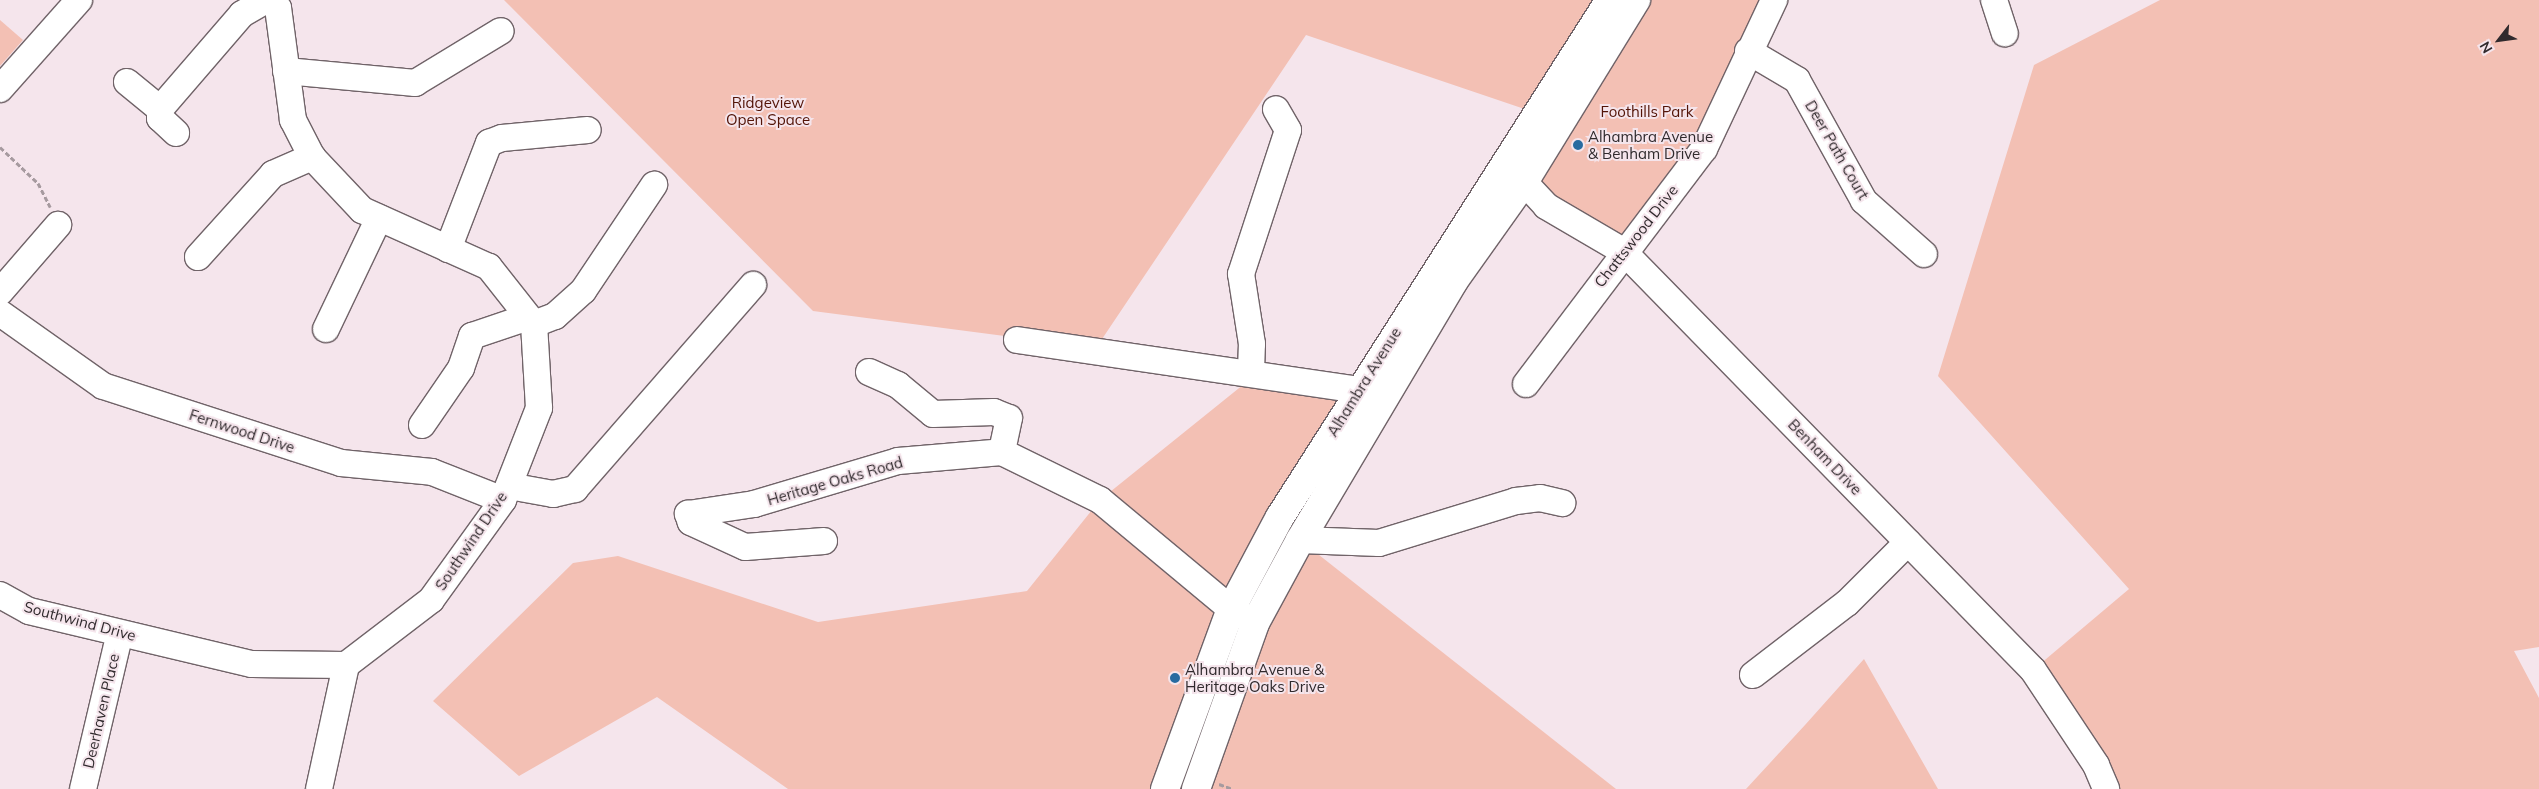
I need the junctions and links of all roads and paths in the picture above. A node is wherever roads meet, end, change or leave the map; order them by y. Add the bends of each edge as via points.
1 (79, 0) edge
2 (266, 0) edge
3 (271, 0) edge
4 (1610, 0) edge
5 (1636, 0) edge
6 (1774, 0) edge
7 (1994, 0) edge
8 (501, 31) dead end
9 (2004, 33) dead end
10 (1748, 51) junction
11 (286, 71) junction
12 (127, 82) dead end
13 (0, 89) edge
14 (160, 109) junction
15 (1276, 109) dead end
16 (588, 130) dead end
17 (176, 133) dead end
18 (0, 147) edge
19 (312, 157) junction
20 (1498, 172) junction
21 (1524, 182) junction
22 (654, 185) dead end
23 (378, 218) junction
24 (58, 225) joint
25 (448, 249) junction
26 (1623, 251) junction
27 (1924, 254) dead end
28 (198, 257) dead end
29 (753, 285) dead end
30 (0, 292) edge
31 (0, 313) edge
32 (531, 320) junction
33 (326, 329) dead end
34 (1018, 340) dead end
35 (1251, 371) junction
36 (869, 372) dead end
37 (1526, 384) dead end
38 (1358, 390) junction
39 (422, 425) dead end
40 (1002, 452) junction
41 (506, 493) junction
42 (1562, 503) dead end
43 (1300, 540) junction
44 (824, 541) dead end
45 (1908, 542) junction
46 (0, 595) edge
47 (1230, 609) junction
48 (1255, 623) junction
49 (120, 633) junction
50 (346, 665) junction
51 (1753, 675) dead end
52 (83, 789) edge
53 (319, 789) edge
54 (1165, 789) edge
55 (1196, 789) edge
56 (2106, 789) edge

1 - 13 street
2 - 14 street via 242,14
3 - 11 street via 278,8
4 - 20 main road, Alhambra Avenue
5 - 21 main road, Alhambra Avenue
6 - 10 street, Chattswood Drive
7 - 9 street
8 - 11 street via 415,83
10 - 26 street, Chattswood Drive via 1704,149
10 - 27 street, Deer Path Court via 1797,80 1864,200
11 - 19 street via 293,120
12 - 14 street
14 - 17 street via 160,118
15 - 35 street via 1288,130 1241,274 1252,344
16 - 25 street via 502,138 489,143
18 - 24 path via 38,183
19 - 23 street via 362,210
19 - 28 street via 273,174
20 - 21 street, Benham Drive
20 - 38 main road, Alhambra Avenue
21 - 26 street, Benham Drive via 1546,206
21 - 43 main road, Alhambra Avenue via 1453,282
22 - 32 street via 583,290 556,316
23 - 25 street
23 - 33 street
24 - 30 street
25 - 32 street via 489,267
26 - 37 street, Chattswood Drive
26 - 45 street, Benham Drive
29 - 41 street, Fernwood Drive via 574,489 553,494
31 - 41 street, Fernwood Drive via 103,386 340,464 432,472
32 - 39 street via 472,336 461,368
32 - 41 street, Southwind Drive via 539,408
34 - 35 street
35 - 38 street
36 - 40 street via 898,384 933,414 994,412 1009,418
38 - 47 main road, Alhambra Avenue via 1280,517
40 - 44 street, Heritage Oaks Road via 898,461 754,504 688,514 691,522 744,546
40 - 47 street via 1100,500
41 - 50 street, Southwind Drive via 431,600
42 - 43 street via 1540,498 1516,500 1379,543
43 - 48 main road, Alhambra Avenue
45 - 51 street via 1847,603
45 - 56 street, Benham Drive via 2033,670
46 - 49 street, Southwind Drive via 29,610
47 - 48 street
47 - 54 main road, Alhambra Avenue
48 - 55 main road, Alhambra Avenue
49 - 50 street, Southwind Drive via 252,664
49 - 52 street, Deerhaven Place
50 - 53 street

